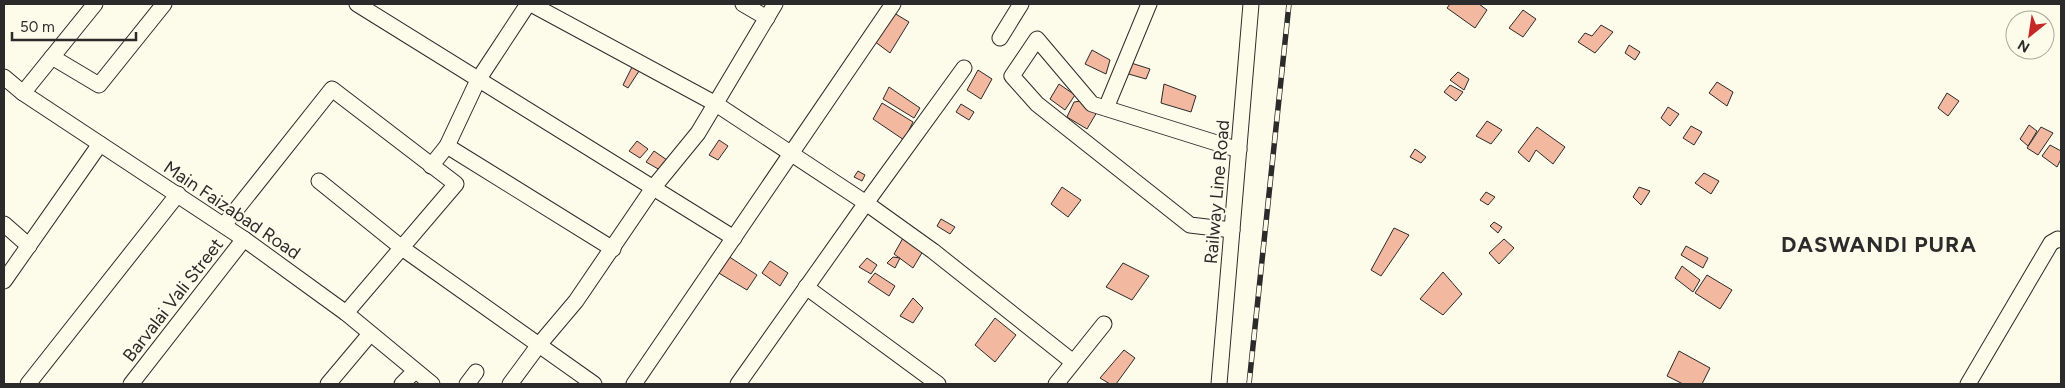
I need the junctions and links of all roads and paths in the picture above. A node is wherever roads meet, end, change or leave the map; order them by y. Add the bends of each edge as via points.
1 (95, 4) edge
2 (164, 4) edge
3 (357, 4) edge
4 (530, 4) edge
5 (743, 4) edge
6 (775, 4) edge
7 (893, 4) edge
8 (1021, 4) edge
9 (1149, 4) edge
10 (1251, 4) edge
11 (766, 18) junction
12 (1000, 38) dead end
13 (52, 57) junction
14 (964, 68) dead end
15 (4, 77) edge
16 (478, 80) junction
17 (23, 93) junction
18 (716, 104) junction
19 (1106, 108) junction
20 (100, 144) junction
21 (447, 146) junction
22 (1239, 150) junction
23 (791, 154) junction
24 (431, 166) junction
25 (319, 181) dead end
26 (654, 188) junction
27 (178, 194) junction
28 (866, 203) junction
29 (4, 224) edge
30 (224, 225) junction
31 (1232, 230) junction
32 (734, 238) junction
33 (244, 239) junction
34 (2061, 240) edge
35 (29, 246) junction
36 (402, 248) junction
37 (613, 249) junction
38 (4, 281) edge
39 (806, 287) junction
40 (346, 312) junction
41 (1104, 324) dead end
42 (370, 334) junction
43 (538, 346) junction
44 (1073, 362) junction
45 (415, 370) junction
46 (28, 384) edge
47 (131, 384) edge
48 (328, 384) edge
49 (402, 384) edge
50 (432, 384) edge
51 (510, 384) edge
52 (594, 384) edge
53 (634, 384) edge
54 (738, 384) edge
55 (938, 384) edge
56 (1056, 384) edge
57 (1220, 384) edge
58 (1968, 384) edge

1 - 13 street
2 - 13 street via 98,85
3 - 16 street
4 - 16 street
4 - 18 street
5 - 11 street
6 - 11 street
7 - 23 street
8 - 12 street
9 - 19 street
10 - 22 street, Railway Line Road
11 - 18 street
13 - 17 street
14 - 28 street
15 - 17 street, Main Faizabad Road
16 - 21 street
16 - 26 street
17 - 20 street, Main Faizabad Road
18 - 23 street
18 - 26 street via 698,134
19 - 22 street
19 - 31 street via 1092,104 1037,39 1012,76 1037,104 1190,225
20 - 27 street, Main Faizabad Road
20 - 35 street
21 - 24 street
21 - 37 street
22 - 31 street, Railway Line Road
23 - 28 street
23 - 32 street
24 - 30 street via 332,89
24 - 36 street via 456,184
25 - 36 street
26 - 32 street
26 - 37 street
27 - 30 street, Main Faizabad Road
27 - 46 street
28 - 39 street
28 - 44 street via 933,251
29 - 35 street
30 - 33 street, Main Faizabad Road
31 - 57 street, Railway Line Road
32 - 53 street
33 - 40 street, Main Faizabad Road
33 - 47 street, Barvalai Vali Street
34 - 58 street via 2051,243
35 - 38 street
36 - 40 street
36 - 43 street
37 - 43 street via 576,301
39 - 54 street
39 - 55 street
40 - 42 street, Main Faizabad Road
41 - 44 street
42 - 45 street, Main Faizabad Road
42 - 48 street
43 - 51 street
43 - 52 street
44 - 56 street
45 - 49 street
45 - 50 street, Main Faizabad Road

